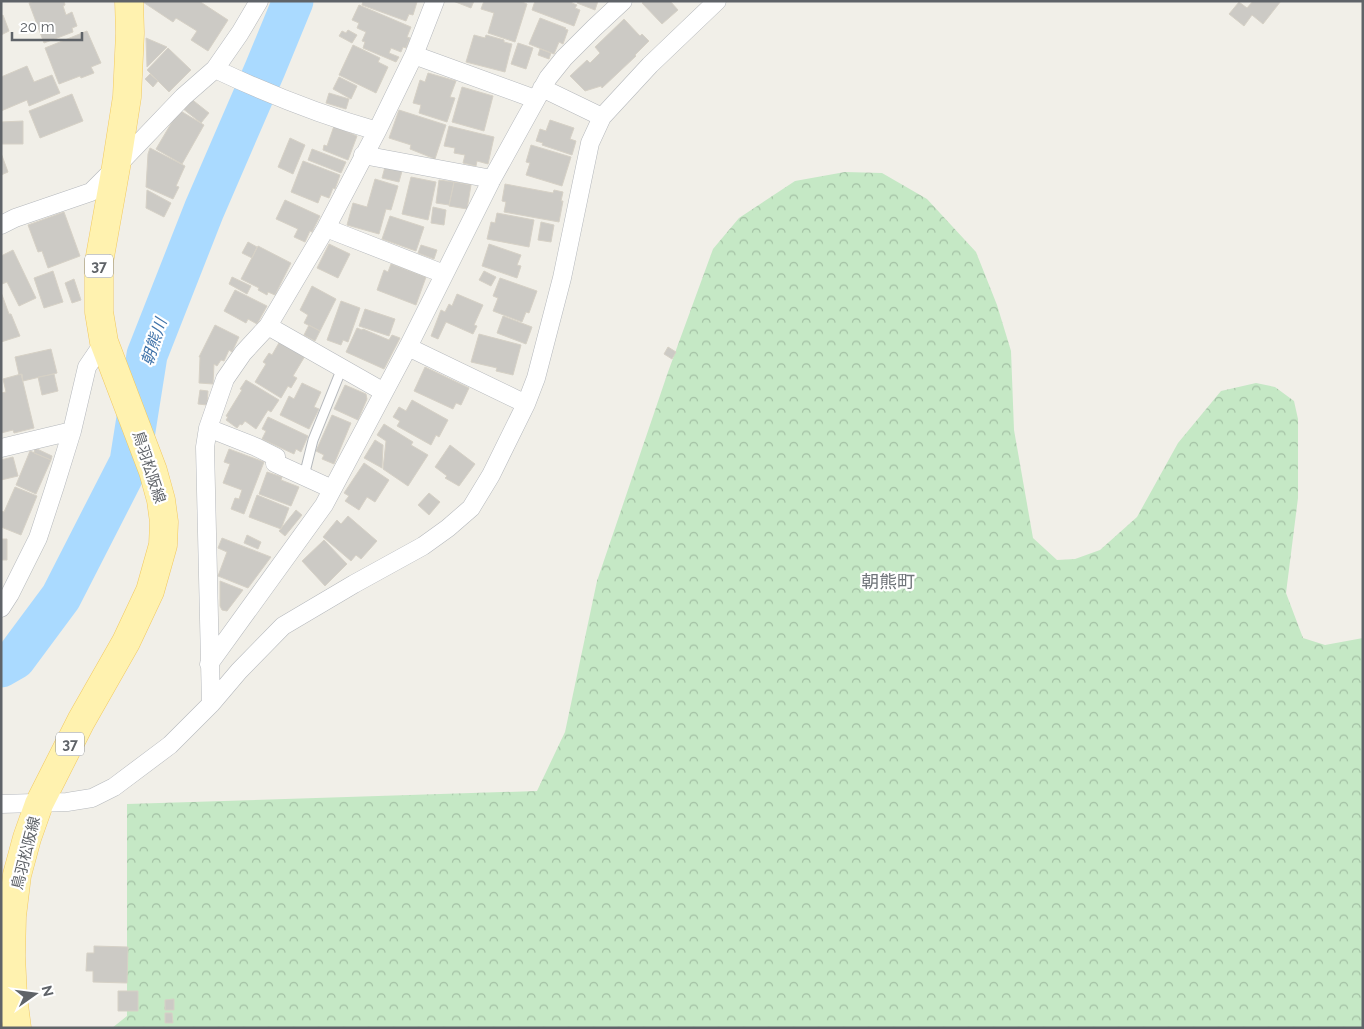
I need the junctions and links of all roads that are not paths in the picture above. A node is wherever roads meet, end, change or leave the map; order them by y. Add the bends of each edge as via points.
1 (129, 1) edge
2 (259, 1) edge
3 (435, 1) edge
4 (623, 1) edge
5 (717, 1) edge
6 (414, 55) junction
7 (216, 69) junction
8 (539, 93) junction
9 (602, 117) junction
10 (376, 131) junction
11 (363, 155) junction
12 (116, 168) junction
13 (492, 180) junction
14 (1, 225) edge
15 (326, 228) junction
16 (444, 274) junction
17 (268, 326) junction
18 (408, 347) junction
19 (108, 353) junction
20 (342, 368) junction
21 (384, 392) junction
22 (526, 404) junction
23 (208, 428) junction
24 (72, 431) junction
25 (1, 448) edge
26 (304, 476) junction
27 (332, 489) junction
28 (1, 608) edge
29 (209, 664) junction
30 (211, 704) junction
31 (1, 804) edge
32 (40, 804) junction
33 (18, 1028) edge

1 - 12 main road, 鳥羽松阪線 / 37 via 127,97
2 - 7 street
3 - 6 street
4 - 8 street via 564,58
5 - 9 street via 650,65
6 - 8 street
6 - 10 street
7 - 10 street via 334,119
7 - 12 street via 183,97
8 - 9 street
8 - 13 street
9 - 22 street via 590,143 562,278
10 - 11 street
11 - 13 street
11 - 15 street
12 - 14 street via 91,192
12 - 19 main road, 鳥羽松阪線 / 37 via 99,262 99,312
13 - 16 street
15 - 16 street
15 - 17 street
16 - 18 street
17 - 20 street
17 - 23 street via 225,379
18 - 21 street
18 - 22 street
19 - 24 street via 87,367
19 - 32 main road, 鳥羽松阪線 / 37 via 154,471 164,522 163,545 150,591 126,642 81,721
20 - 21 street
20 - 26 lane via 313,440
21 - 27 street
22 - 30 street via 491,475 470,508 423,546 283,626
23 - 26 street via 276,457 275,463
23 - 29 street via 205,447
24 - 25 street
24 - 28 street via 38,538
26 - 27 street
27 - 29 street via 324,505
29 - 30 street
30 - 32 street via 170,745 114,787 92,798
31 - 32 street
32 - 33 main road, 鳥羽松阪線 / 37 via 17,875 12,916 13,997

